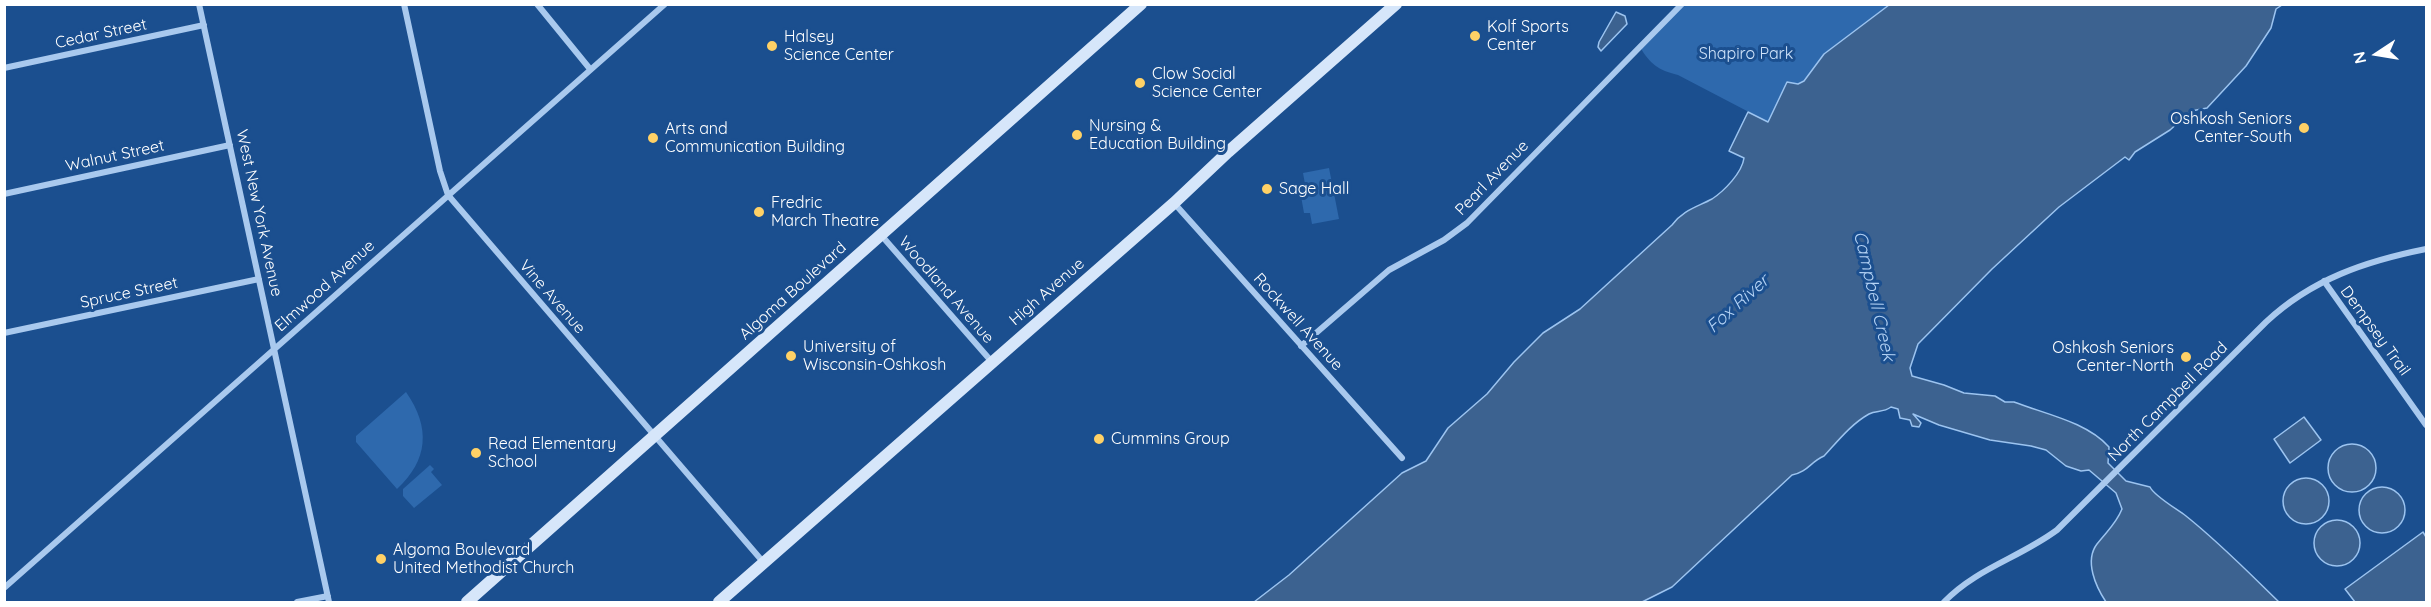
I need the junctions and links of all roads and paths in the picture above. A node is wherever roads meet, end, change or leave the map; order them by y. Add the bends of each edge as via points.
1 (199, 4) edge
2 (404, 4) edge
3 (537, 4) edge
4 (665, 4) edge
5 (1141, 4) edge
6 (1396, 4) edge
7 (1682, 4) edge
8 (204, 26) junction
9 (4, 68) edge
10 (590, 69) junction
11 (230, 145) junction
12 (4, 194) edge
13 (448, 195) junction
14 (1174, 203) junction
15 (881, 235) junction
16 (2427, 249) edge
17 (259, 279) junction
18 (2324, 281) junction
19 (4, 333) edge
20 (1301, 346) junction
21 (275, 348) junction
22 (992, 362) junction
23 (2427, 425) edge
24 (655, 435) junction
25 (1401, 458) dead end
26 (765, 563) junction
27 (4, 588) edge
28 (328, 599) edge
29 (297, 603) edge
30 (467, 603) edge
31 (719, 603) edge
32 (1944, 603) edge

1 - 8 street, West New York Avenue
2 - 13 street, Vine Avenue
3 - 10 street
4 - 10 street, Elmwood Avenue
5 - 15 main road, Algoma Boulevard
6 - 14 main road, High Avenue
7 - 20 street, Pearl Avenue via 1467,223 1389,270
8 - 9 street, Cedar Street
8 - 11 street, West New York Avenue
10 - 13 street, Elmwood Avenue
11 - 12 street, Walnut Street
11 - 17 street, West New York Avenue
13 - 21 street, Elmwood Avenue
13 - 24 street, Vine Avenue
14 - 20 street, Rockwell Avenue
14 - 22 main road, High Avenue
15 - 22 street, Woodland Avenue
15 - 24 main road, Algoma Boulevard
16 - 18 street, North Campbell Road via 2367,263
17 - 19 street, Spruce Street
17 - 21 street, West New York Avenue
18 - 23 street, Dempsey Trail
18 - 32 street, North Campbell Road via 2272,317 2050,535 1980,573
20 - 25 street, Rockwell Avenue
21 - 27 street, Elmwood Avenue
21 - 28 street, West New York Avenue
22 - 26 main road, High Avenue
24 - 26 street, Vine Avenue
24 - 30 main road, Algoma Boulevard
26 - 31 main road, High Avenue
28 - 29 street

